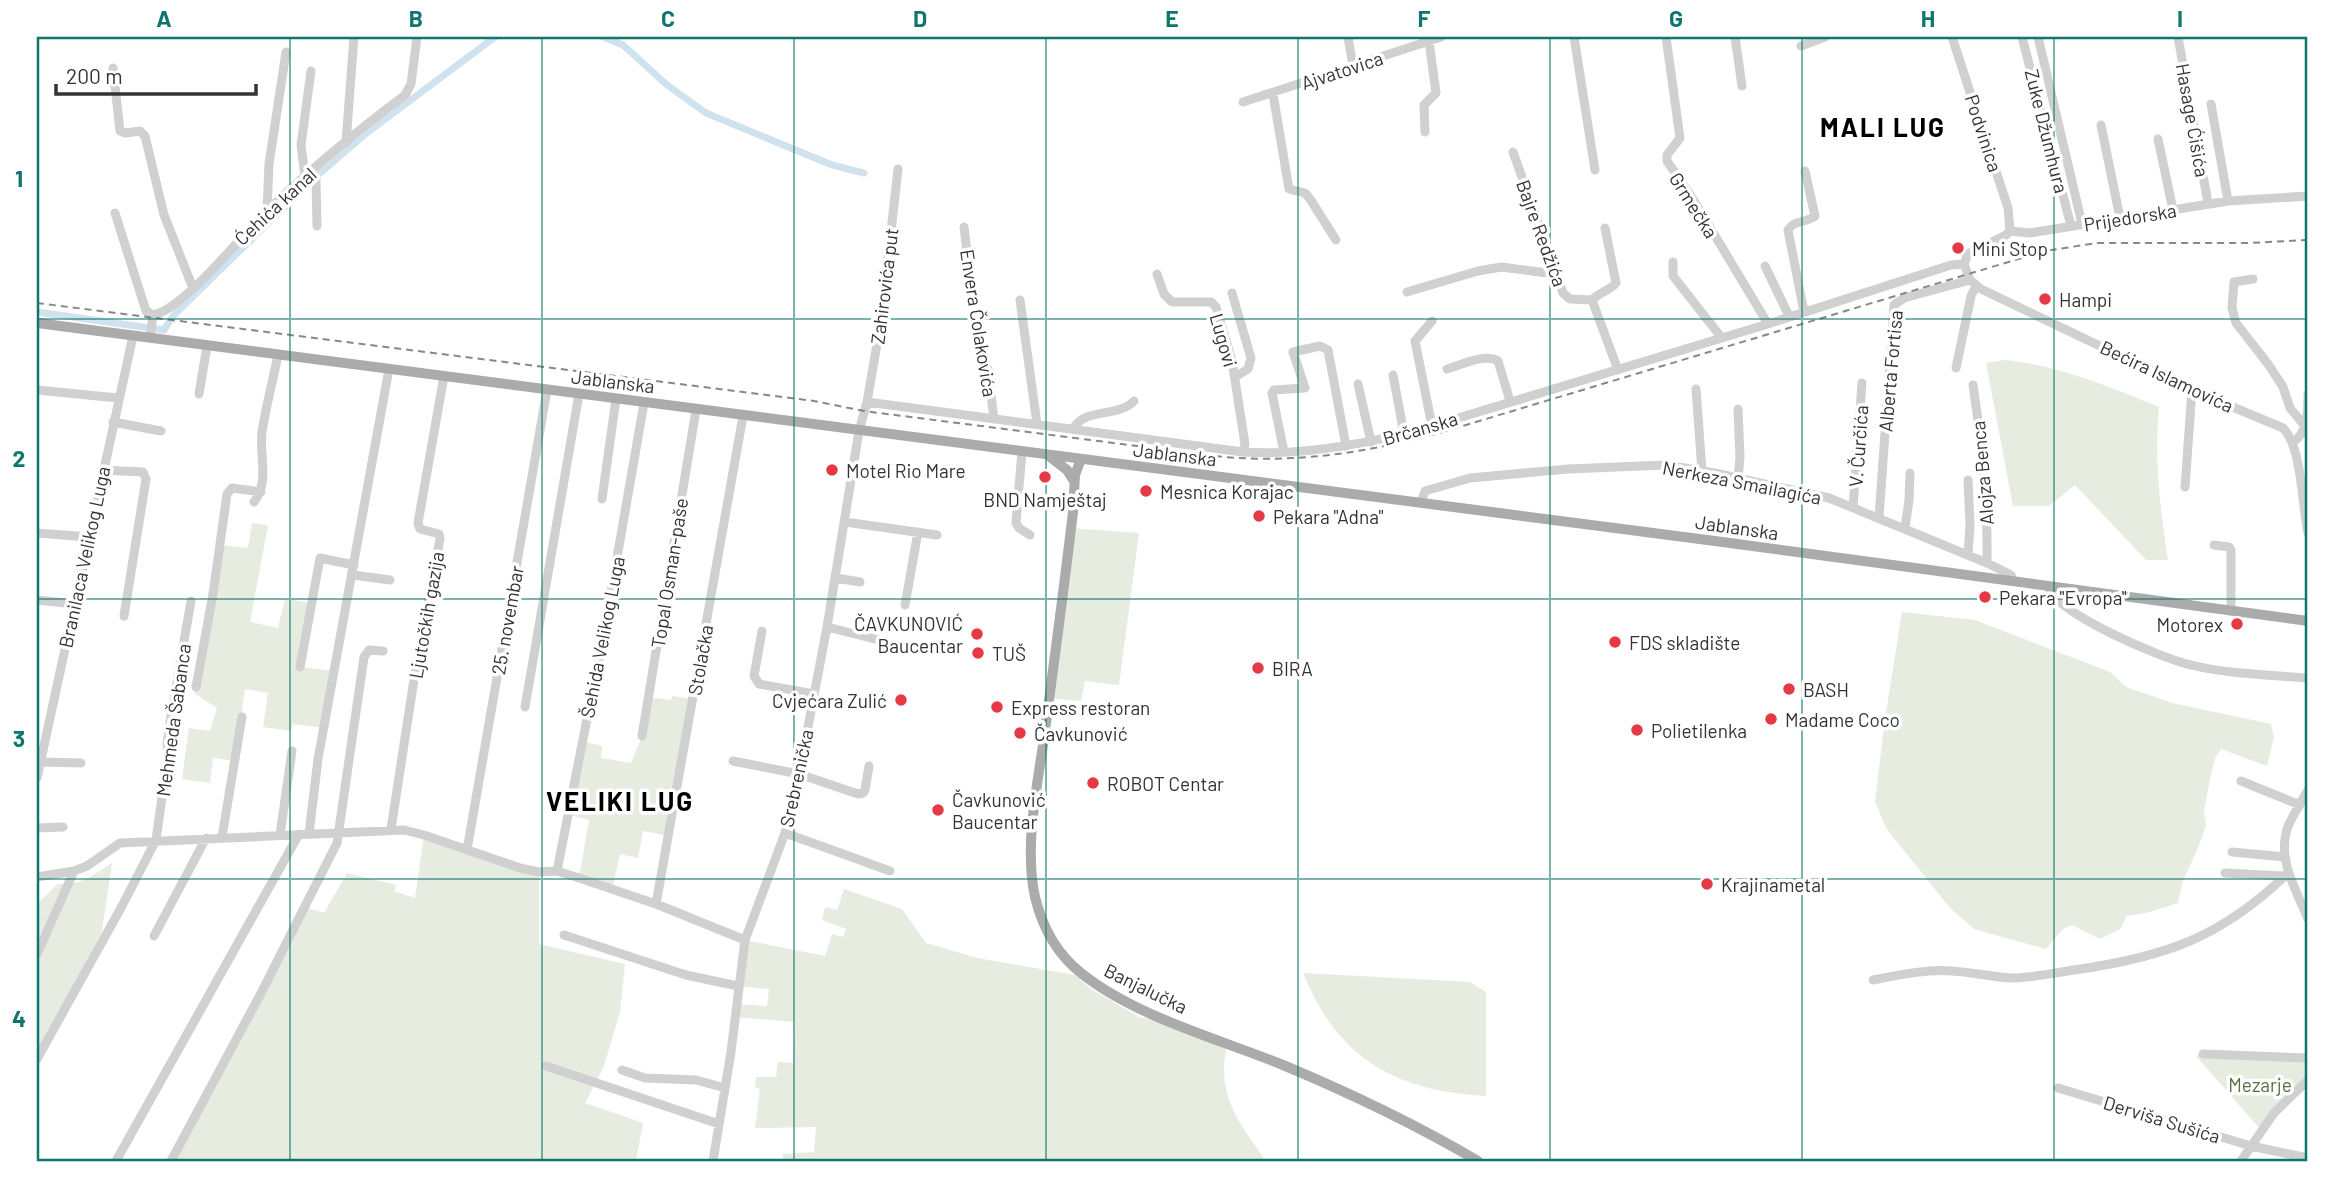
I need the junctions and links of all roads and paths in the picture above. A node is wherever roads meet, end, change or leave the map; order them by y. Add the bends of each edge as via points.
1 (354, 37) edge
2 (417, 37) edge
3 (1348, 37) edge
4 (1441, 37) edge
5 (1574, 37) edge
6 (1666, 37) edge
7 (1735, 37) edge
8 (1825, 37) edge
9 (1952, 37) edge
10 (2022, 37) edge
11 (2038, 37) edge
12 (2178, 37) edge
13 (1429, 41) junction
14 (1801, 46) dead end
15 (286, 52) dead end
16 (1353, 66) junction
17 (113, 68) dead end
18 (311, 71) dead end
19 (1742, 86) dead end
20 (1273, 94) junction
21 (1243, 103) dead end
22 (2211, 104) dead end
23 (2101, 124) dead end
24 (1425, 132) dead end
25 (2158, 139) dead end
26 (346, 142) junction
27 (1513, 152) dead end
28 (898, 169) dead end
29 (1595, 170) dead end
30 (1805, 171) dead end
31 (311, 177) junction
32 (2308, 196) edge
33 (2228, 201) junction
34 (2208, 204) junction
35 (2173, 210) junction
36 (267, 211) junction
37 (114, 213) dead end
38 (2120, 218) junction
39 (2082, 224) junction
40 (317, 226) dead end
41 (2071, 226) junction
42 (964, 227) dead end
43 (1605, 228) dead end
44 (2010, 231) junction
45 (1336, 240) dead end
46 (1673, 262) dead end
47 (1964, 264) junction
48 (1765, 266) dead end
49 (1157, 274) dead end
50 (1556, 274) junction
51 (2253, 279) dead end
52 (1973, 283) junction
53 (193, 288) junction
54 (1407, 292) dead end
55 (1232, 293) dead end
56 (1020, 300) dead end
57 (1592, 300) junction
58 (1804, 312) junction
59 (1789, 316) junction
60 (152, 318) junction
61 (1432, 321) dead end
62 (37, 323) edge
63 (1768, 324) junction
64 (133, 336) junction
65 (150, 337) junction
66 (1721, 337) junction
67 (207, 346) junction
68 (278, 355) junction
69 (1956, 368) dead end
70 (389, 369) junction
71 (1447, 369) dead end
72 (1618, 370) junction
73 (1393, 375) dead end
74 (444, 376) junction
75 (1235, 377) junction
76 (1862, 383) dead end
77 (1359, 384) dead end
78 (1973, 385) dead end
79 (1696, 388) dead end
80 (37, 390) edge
81 (547, 390) junction
82 (2192, 390) junction
83 (199, 394) dead end
84 (579, 394) junction
85 (2308, 394) edge
86 (118, 398) junction
87 (616, 399) junction
88 (1135, 401) dead end
89 (1510, 401) junction
90 (644, 402) junction
91 (865, 406) junction
92 (1738, 409) dead end
93 (696, 410) junction
94 (743, 416) junction
95 (994, 419) junction
96 (113, 422) junction
97 (1037, 424) junction
98 (2304, 425) junction
99 (1432, 426) junction
100 (1073, 429) junction
101 (859, 431) junction
102 (161, 432) dead end
103 (1404, 434) junction
104 (1371, 442) junction
105 (2292, 443) junction
106 (1346, 446) junction
107 (1022, 451) junction
108 (1244, 452) junction
109 (1284, 452) junction
110 (1047, 454) junction
111 (1083, 459) junction
112 (102, 470) junction
113 (1702, 471) junction
114 (1910, 473) dead end
115 (1738, 479) junction
116 (1968, 480) dead end
117 (1074, 481) junction
118 (2185, 486) dead end
119 (261, 492) junction
120 (603, 499) dead end
121 (254, 502) dead end
122 (1421, 503) junction
123 (1853, 508) junction
124 (1073, 512) junction
125 (1879, 518) junction
126 (845, 522) junction
127 (1905, 528) junction
128 (918, 532) junction
129 (37, 533) edge
130 (2308, 533) edge
131 (937, 535) dead end
132 (1030, 535) dead end
133 (89, 537) junction
134 (2214, 545) dead end
135 (1968, 555) junction
136 (1987, 563) junction
137 (354, 570) junction
138 (836, 578) junction
139 (390, 580) dead end
140 (2013, 581) junction
141 (860, 582) dead end
142 (2048, 586) junction
143 (37, 600) edge
144 (191, 601) dead end
145 (75, 604) junction
146 (905, 605) dead end
147 (2231, 611) junction
148 (124, 616) dead end
149 (2308, 621) edge
150 (827, 627) junction
151 (762, 631) dead end
152 (879, 640) dead end
153 (383, 651) dead end
154 (300, 667) dead end
155 (2308, 678) edge
156 (196, 687) dead end
157 (814, 694) junction
158 (525, 707) dead end
159 (242, 717) dead end
160 (37, 724) edge
161 (47, 726) junction
162 (642, 736) dead end
163 (292, 751) dead end
164 (733, 761) dead end
165 (40, 762) junction
166 (81, 764) dead end
167 (869, 766) dead end
168 (799, 774) junction
169 (37, 778) edge
170 (2241, 781) dead end
171 (2308, 790) edge
172 (2300, 805) junction
173 (63, 827) dead end
174 (37, 828) edge
175 (391, 829) junction
176 (337, 833) junction
177 (785, 833) junction
178 (304, 834) junction
179 (280, 835) junction
180 (222, 837) junction
181 (206, 838) junction
182 (156, 839) junction
183 (467, 850) junction
184 (2232, 852) dead end
185 (2285, 857) junction
186 (74, 871) junction
187 (556, 871) junction
188 (890, 871) dead end
189 (2225, 873) dead end
190 (2286, 874) junction
191 (37, 877) edge
192 (656, 904) junction
193 (2308, 919) edge
194 (564, 935) dead end
195 (153, 936) dead end
196 (745, 940) junction
197 (37, 954) edge
198 (1873, 980) dead end
199 (738, 986) junction
200 (2203, 1054) dead end
201 (2308, 1058) edge
202 (37, 1059) edge
203 (546, 1066) dead end
204 (622, 1070) dead end
205 (2308, 1080) edge
206 (725, 1088) junction
207 (2058, 1088) dead end
208 (719, 1124) junction
209 (2251, 1146) junction
210 (2308, 1158) edge
211 (116, 1161) edge
212 (171, 1161) edge
213 (713, 1161) edge
214 (1478, 1161) edge
215 (2241, 1161) edge

1 - 26 street
2 - 26 street, Ćehića kanal via 411,85 405,95
3 - 16 street
4 - 13 street, Ajvatovica
5 - 29 street
6 - 63 street, Grmečka via 1680,133 1667,161
7 - 19 street
8 - 14 street
9 - 44 street, Podvinica via 2008,208
10 - 41 street, Zuke Džumhura
11 - 39 street
12 - 34 street, Hasage Ćišića
13 - 16 street, Ajvatovica
13 - 24 street via 1436,93 1424,105
15 - 36 street
16 - 20 street, Ajvatovica
17 - 53 street via 120,131 140,131 145,136 164,215
18 - 31 street via 301,145
20 - 21 street, Ajvatovica
20 - 45 street via 1289,190 1310,198
22 - 33 street
23 - 38 street
25 - 35 street
26 - 31 street, Ćehića kanal
27 - 50 street, Bajre Redžića
28 - 91 street, Zahirovića put via 881,321
30 - 58 street via 1815,216 1787,230
31 - 36 street, Ćehića kanal
31 - 40 street
32 - 33 street, Prijedorska
33 - 34 street, Prijedorska
34 - 35 street, Prijedorska
35 - 38 street, Prijedorska
36 - 53 street, Ćehića kanal
37 - 60 street
38 - 39 street, Prijedorska
39 - 41 street, Prijedorska
41 - 44 street, Prijedorska via 2030,233
42 - 95 street, Envera Čolakovića
43 - 57 street via 1616,283
44 - 47 street, Prijedorska via 1968,254
46 - 66 street via 1673,276
47 - 52 street
47 - 58 street, Brčanska
48 - 59 street
49 - 75 street, Lugovi via 1164,295 1172,302 1214,304
50 - 54 street via 1501,267
50 - 57 street, Bajre Redžića via 1566,297
51 - 98 street via 2234,282 2233,317
52 - 69 street
52 - 82 street, Bećira Islamovića
52 - 125 street, Alberta Fortisa via 1904,298 1894,305
53 - 60 street, Ćehića kanal
55 - 75 street via 1251,358 1248,369
56 - 97 street
57 - 72 street, Bajre Redžića
58 - 59 street, Brčanska
59 - 63 street, Brčanska
60 - 65 street
61 - 99 street via 1415,341
62 - 64 main road, Jablanska
63 - 66 street, Brčanska
64 - 65 main road, Jablanska
64 - 86 street, Branilaca Velikog Luga
65 - 67 main road, Jablanska
66 - 72 street, Brčanska
67 - 68 main road, Jablanska
67 - 83 street
68 - 70 main road, Jablanska
68 - 119 street via 262,433
70 - 74 main road, Jablanska
70 - 137 street
71 - 89 street via 1494,359
72 - 89 street, Brčanska
73 - 103 street
74 - 81 main road, Jablanska
74 - 175 street, Ljutočkih gazija via 418,523 420,529 439,534 440,539
75 - 108 street, Lugovi
76 - 123 street, V. Čurčića
77 - 104 street
78 - 136 street, Alojza Benca via 1983,454
79 - 113 street
80 - 86 street
81 - 84 main road, Jablanska
81 - 183 street, 25. novembar
82 - 105 street, Bećira Islamovića via 2283,428
82 - 118 street
84 - 87 main road, Jablanska
84 - 158 street
85 - 98 street
86 - 96 street, Branilaca Velikog Luga
87 - 90 main road, Jablanska
87 - 120 street
88 - 100 street via 1128,407 1082,418
89 - 99 street, Brčanska
90 - 93 main road, Jablanska
90 - 187 street, Šehida Velikog Luga
91 - 95 street, Brčanska
91 - 101 street, Zahirovića put
92 - 115 street
93 - 94 main road, Jablanska
93 - 162 street, Topal Osman-paše
94 - 101 main road, Jablanska
94 - 192 street, Stolačka
95 - 97 street, Brčanska
96 - 102 street
96 - 112 street, Branilaca Velikog Luga
97 - 100 street, Brčanska
98 - 105 street via 2301,436
99 - 103 street, Brčanska
100 - 108 street, Brčanska
101 - 107 main road, Jablanska
101 - 126 street, Srebrenička
103 - 104 street, Brčanska
104 - 106 street, Brčanska
105 - 130 street
106 - 109 street, Brčanska
106 - 109 street via 1328,350 1320,346 1293,352 1305,388 1272,393
107 - 110 main road, Jablanska
107 - 132 street via 1016,523
108 - 109 street, Brčanska
110 - 111 main road, Jablanska
110 - 117 main road
111 - 117 main road
111 - 122 main road, Jablanska
111 - 124 main road
112 - 133 street, Branilaca Velikog Luga
112 - 148 street via 143,472 146,479
113 - 115 street, Nerkeza Smailagića
113 - 122 street, Nerkeza Smailagića via 1654,466 1470,478 1425,491
114 - 127 street
115 - 123 street, Nerkeza Smailagića via 1829,498
116 - 135 street
117 - 124 main road
119 - 121 street
119 - 156 street via 232,488 227,494
122 - 140 main road, Jablanska
123 - 125 street, Nerkeza Smailagića
124 - 214 main road, Banjalučka via 1033,836 1035,896 1058,948 1079,972 1129,1003 1381,1107
125 - 127 street, Nerkeza Smailagića
126 - 128 street
126 - 138 street, Srebrenička
127 - 135 street, Nerkeza Smailagića
128 - 131 street
128 - 146 street
129 - 133 street
133 - 145 street, Branilaca Velikog Luga
134 - 147 street via 2231,548
135 - 136 street, Nerkeza Smailagića
136 - 140 street, Nerkeza Smailagića via 2011,575
137 - 139 street
137 - 154 street via 320,558
137 - 178 street
138 - 141 street
138 - 150 street, Srebrenička
140 - 142 main road, Jablanska
142 - 147 main road, Jablanska
142 - 155 street via 2053,596 2103,630 2189,665
143 - 145 street
144 - 182 street, Mehmeda Šabanca
145 - 161 street, Branilaca Velikog Luga
147 - 149 main road, Jablanska
150 - 152 street
150 - 157 street, Srebrenička
151 - 157 street via 756,681
153 - 176 street via 369,650 364,657
157 - 168 street, Srebrenička
159 - 180 street
160 - 161 street
161 - 165 street, Branilaca Velikog Luga
163 - 179 street
164 - 168 street
165 - 166 street
165 - 169 street, Branilaca Velikog Luga
167 - 168 street via 861,794
168 - 177 street, Srebrenička
170 - 172 street
171 - 172 street
172 - 185 street via 2286,836
173 - 174 street
175 - 176 street
175 - 183 street
176 - 178 street
176 - 212 street via 337,843 303,911
177 - 188 street
177 - 196 street, Srebrenička
178 - 179 street
178 - 211 street
179 - 180 street
180 - 181 street
181 - 182 street
181 - 195 street
182 - 186 street via 120,843
182 - 202 street, Mehmeda Šabanca
183 - 187 street via 520,868
184 - 185 street
185 - 190 street
186 - 191 street
186 - 197 street
187 - 192 street
189 - 190 street
190 - 193 street
190 - 198 street via 2216,930 2152,955 2027,977 1951,971
192 - 196 street
194 - 199 street via 686,975
196 - 199 street, Srebrenička
199 - 206 street, Srebrenička
200 - 201 street
203 - 208 street
204 - 206 street via 645,1078 696,1080
205 - 209 street via 2274,1113
206 - 208 street, Srebrenička
207 - 209 street, Derviša Sušića
208 - 213 street, Srebrenička
209 - 210 street, Derviša Sušića
209 - 215 street

